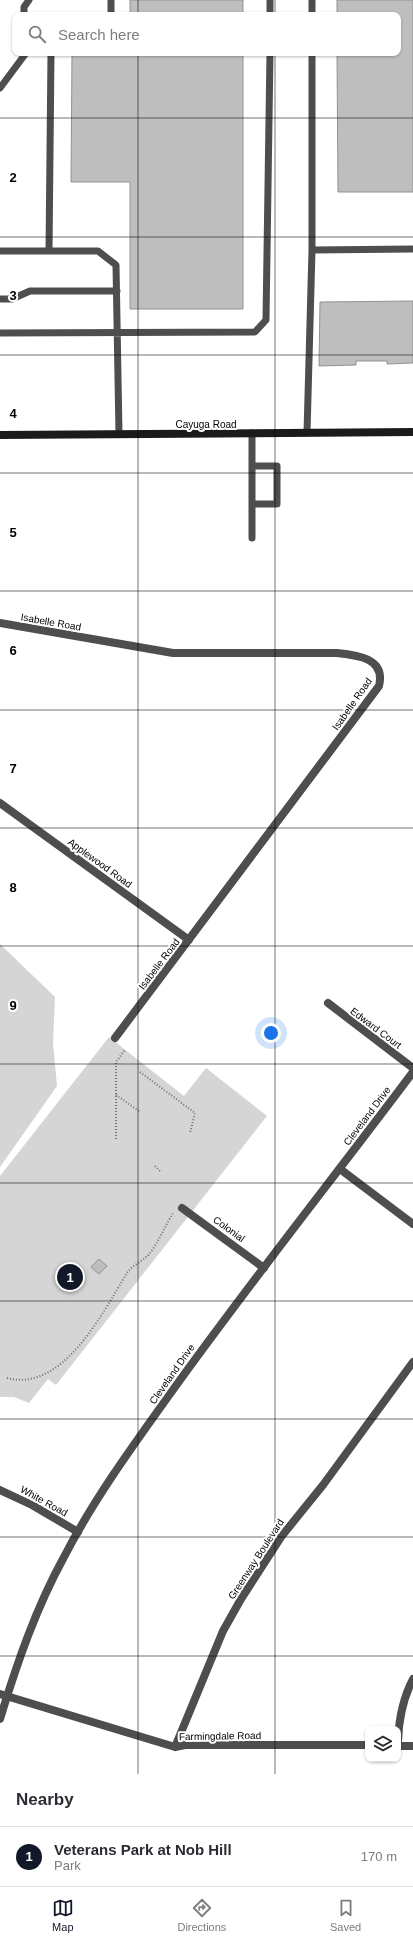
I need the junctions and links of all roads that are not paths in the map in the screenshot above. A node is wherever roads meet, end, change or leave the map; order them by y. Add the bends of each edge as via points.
1 (29, 0) edge
2 (111, 0) edge
3 (270, 0) edge
4 (312, 0) edge
5 (24, 12) edge
6 (111, 12) edge
7 (270, 12) edge
8 (312, 12) edge
9 (24, 56) edge
10 (51, 56) edge
11 (270, 56) edge
12 (312, 56) edge
13 (0, 88) edge
14 (413, 249) edge
15 (312, 250) junction
16 (0, 251) edge
17 (49, 251) junction
18 (117, 291) junction
19 (0, 299) edge
20 (0, 333) edge
21 (118, 334) junction
22 (413, 432) edge
23 (252, 433) junction
24 (307, 433) junction
25 (119, 434) junction
26 (0, 435) edge
27 (252, 466) junction
28 (252, 504) junction
29 (252, 538) dead end
30 (0, 623) edge
31 (0, 804) edge
32 (189, 940) junction
33 (328, 1003) dead end
34 (115, 1038) dead end
35 (413, 1068) edge
36 (413, 1072) edge
37 (340, 1169) junction
38 (182, 1208) dead end
39 (413, 1224) edge
40 (264, 1268) junction
41 (413, 1362) edge
42 (0, 1490) edge
43 (78, 1532) junction
44 (413, 1679) edge
45 (3, 1695) edge
46 (0, 1719) edge
47 (399, 1726) edge
48 (365, 1745) edge
49 (401, 1746) edge
50 (413, 1746) edge
51 (175, 1747) junction

1 - 5 lane
2 - 6 lane
3 - 7 lane
4 - 8 lane
9 - 13 lane
10 - 17 lane
11 - 21 lane via 266,320 255,332
12 - 15 lane
14 - 15 lane
15 - 24 lane
16 - 17 lane
17 - 18 lane via 98,251 116,265
18 - 19 lane via 30,291 12,299
18 - 21 lane
20 - 21 lane
21 - 25 lane
22 - 24 main road, Cayuga Road
23 - 24 main road, Cayuga Road
23 - 25 main road, Cayuga Road
23 - 27 lane
25 - 26 main road, Cayuga Road
27 - 28 lane
27 - 28 lane via 277,466 276,504
28 - 29 lane
30 - 32 street, Isabelle Road via 173,653 337,652 352,654 376,664 381,678 379,686
31 - 32 street, Applewood Road
32 - 34 street, Isabelle Road
33 - 35 street, Edward Court
36 - 37 street, Cleveland Drive
37 - 39 street
37 - 40 street, Cleveland Drive
38 - 40 street, Colonial
40 - 43 street, Cleveland Drive via 130,1450
41 - 51 street, Greenway Boulevard via 323,1485 281,1537 241,1599 223,1631
42 - 43 street, White Road
43 - 45 street, Cleveland Drive via 41,1604
44 - 47 street via 403,1702
45 - 46 street, Cleveland Drive
45 - 51 street, Farmingdale Road
48 - 51 street, Farmingdale Road
49 - 50 street

